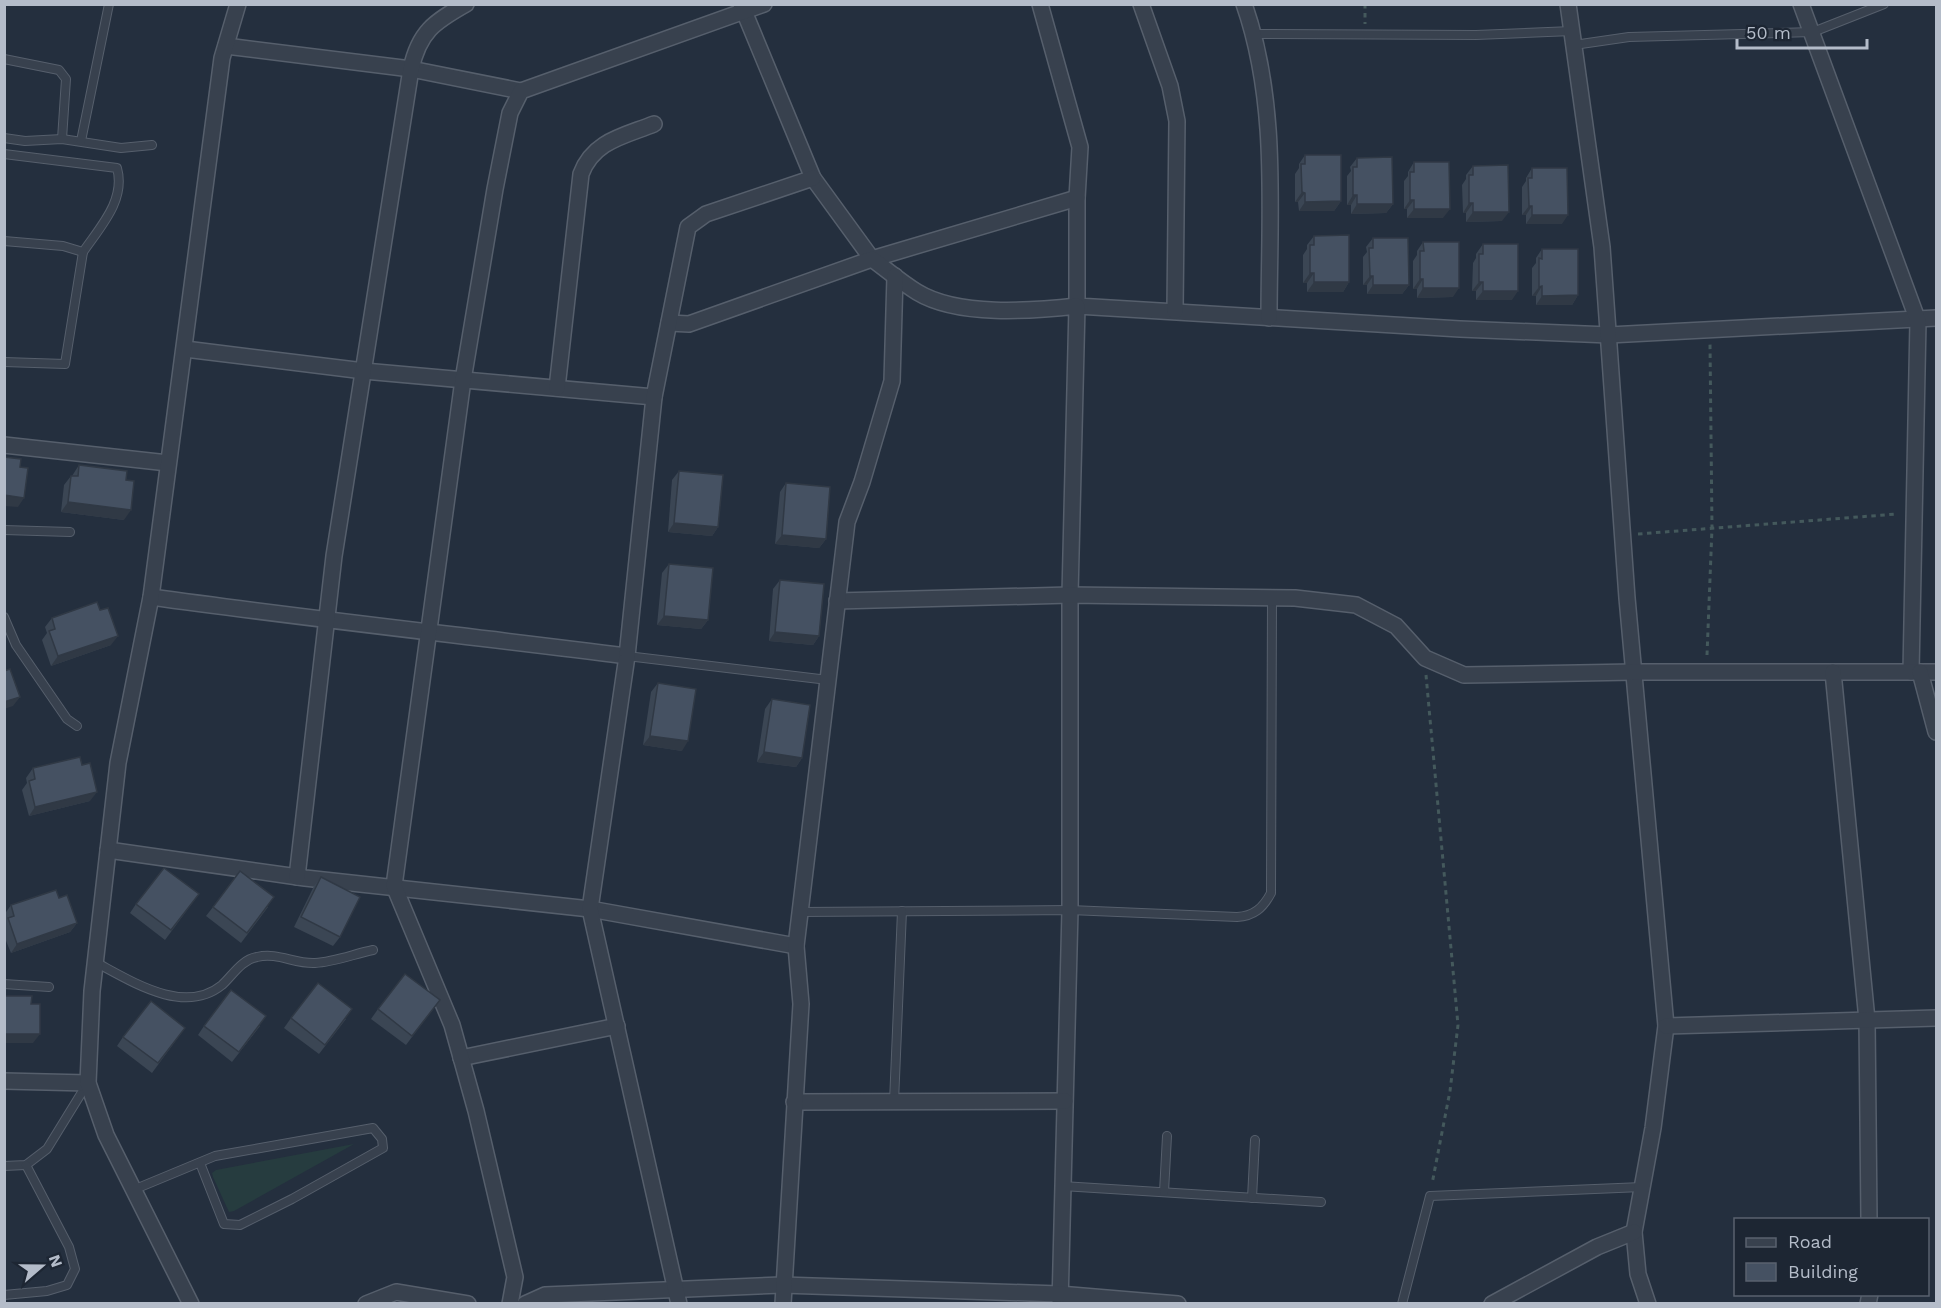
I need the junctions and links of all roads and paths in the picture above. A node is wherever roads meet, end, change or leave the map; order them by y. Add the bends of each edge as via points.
1 (109, 4) edge
2 (238, 4) edge
3 (466, 4) edge
4 (764, 4) edge
5 (1040, 4) edge
6 (1141, 4) edge
7 (1244, 4) edge
8 (1365, 4) edge
9 (1568, 4) edge
10 (1801, 4) edge
11 (1884, 4) edge
12 (742, 8) edge
13 (1813, 32) junction
14 (1365, 33) junction
15 (1254, 34) junction
16 (1573, 38) junction
17 (226, 46) junction
18 (4, 59) edge
19 (411, 69) junction
20 (521, 91) junction
21 (654, 124) dead end
22 (4, 138) edge
23 (62, 139) junction
24 (81, 141) junction
25 (152, 145) dead end
26 (4, 154) edge
27 (813, 178) junction
28 (1077, 198) junction
29 (4, 241) edge
30 (83, 252) junction
31 (872, 259) junction
32 (895, 276) junction
33 (1077, 306) junction
34 (1175, 311) junction
35 (1269, 318) junction
36 (1936, 318) edge
37 (1918, 321) junction
38 (669, 324) junction
39 (1710, 330) junction
40 (1609, 335) junction
41 (185, 349) junction
42 (4, 362) edge
43 (364, 371) junction
44 (463, 380) junction
45 (557, 388) junction
46 (654, 397) junction
47 (4, 445) edge
48 (168, 463) junction
49 (1914, 512) junction
50 (1712, 528) junction
51 (4, 530) edge
52 (70, 532) dead end
53 (1623, 535) junction
54 (1071, 595) junction
55 (152, 597) junction
56 (1272, 597) junction
57 (837, 601) junction
58 (4, 617) edge
59 (327, 622) junction
60 (431, 631) junction
61 (627, 656) junction
62 (1425, 658) junction
63 (1707, 671) junction
64 (1634, 672) junction
65 (1833, 672) junction
66 (1915, 672) junction
67 (1936, 672) edge
68 (828, 680) junction
69 (77, 726) dead end
70 (1936, 732) edge
71 (108, 850) junction
72 (297, 877) junction
73 (394, 886) junction
74 (590, 909) junction
75 (1070, 910) junction
76 (902, 911) junction
77 (800, 912) junction
78 (796, 946) junction
79 (373, 950) dead end
80 (95, 962) junction
81 (4, 984) edge
82 (50, 987) dead end
83 (1936, 1018) edge
84 (1867, 1020) junction
85 (617, 1026) junction
86 (1666, 1026) junction
87 (461, 1058) junction
88 (4, 1081) edge
89 (88, 1083) junction
90 (1065, 1101) junction
91 (794, 1102) junction
92 (894, 1102) junction
93 (1167, 1136) dead end
94 (1255, 1140) dead end
95 (200, 1163) junction
96 (26, 1165) junction
97 (4, 1166) edge
98 (1062, 1186) junction
99 (1642, 1187) junction
100 (133, 1190) junction
101 (1164, 1192) junction
102 (1430, 1196) junction
103 (1252, 1198) junction
104 (1321, 1202) dead end
105 (1869, 1218) edge
106 (1634, 1232) junction
107 (782, 1285) junction
108 (4, 1295) edge
109 (678, 1297) edge
110 (1060, 1299) edge
111 (191, 1304) edge
112 (366, 1304) edge
113 (468, 1304) edge
114 (510, 1304) edge
115 (525, 1304) edge
116 (783, 1304) edge
117 (1178, 1304) edge
118 (1402, 1304) edge
119 (1492, 1304) edge
120 (1648, 1304) edge

1 - 24 lane
2 - 17 street
3 - 19 street via 434,22 421,38
4 - 12 street
5 - 28 street via 1080,147
6 - 34 street via 1170,86 1176,121
7 - 15 street
8 - 14 path
9 - 16 street
10 - 13 street
11 - 13 lane
12 - 20 street
12 - 27 street
13 - 16 lane
13 - 37 street
14 - 15 lane
14 - 16 lane
15 - 35 street via 1268,126
16 - 40 street via 1602,247
17 - 19 street
17 - 41 street
18 - 23 lane via 59,70 66,79
19 - 20 street
19 - 43 street
20 - 44 street via 510,113 499,167
21 - 45 street via 602,144 581,174
22 - 23 lane
23 - 24 lane
24 - 25 lane via 121,148
26 - 30 lane via 117,168 121,183 116,201
27 - 31 street
27 - 38 street via 706,214 688,227
28 - 31 street
28 - 33 street
29 - 30 lane via 63,246
30 - 42 lane via 65,364
31 - 32 street
31 - 38 street via 690,324
32 - 33 street via 919,294 965,308 1029,311
32 - 57 street via 891,381 847,522
33 - 34 street
33 - 54 street
34 - 35 street
35 - 40 street
36 - 37 street
37 - 39 street
37 - 49 street
38 - 46 street
39 - 40 street
39 - 50 path
40 - 53 street
41 - 43 street
41 - 48 street
43 - 44 street
43 - 59 street
44 - 45 street
44 - 60 street
45 - 46 street
46 - 61 street
47 - 48 street
48 - 55 street
49 - 50 path
49 - 66 street
50 - 53 path
50 - 63 path
51 - 52 lane
53 - 64 street
54 - 56 street
54 - 57 street
54 - 75 street
55 - 59 street
55 - 71 street via 118,763
56 - 62 street via 1356,605 1396,626
56 - 75 lane via 1271,893 1266,902 1253,914 1237,917
57 - 68 street
58 - 69 lane via 16,645 67,719
59 - 60 street
59 - 72 street
60 - 61 street
60 - 73 street
61 - 68 lane
61 - 74 street
62 - 64 street via 1464,675
62 - 102 path via 1458,1025
63 - 64 street
63 - 65 street
64 - 86 street
65 - 66 street
65 - 84 street
66 - 67 street
66 - 70 street
68 - 77 street
71 - 72 street
71 - 80 street
72 - 73 street
73 - 74 street
73 - 87 street via 452,1025
74 - 78 street
74 - 85 street
75 - 76 lane
75 - 90 street
76 - 77 lane
76 - 92 lane
77 - 78 street
78 - 91 street via 801,1004
79 - 80 lane via 317,963 302,963 273,954 254,957 242,963 220,986 190,999 161,993
80 - 89 street
81 - 82 lane
83 - 84 street
84 - 86 street
84 - 105 street
85 - 87 street
85 - 109 street
86 - 99 street
87 - 114 street via 515,1277
88 - 89 street
89 - 96 lane via 47,1149
89 - 100 street via 106,1135
90 - 92 street
90 - 98 street
91 - 92 street
91 - 107 street
93 - 101 lane
94 - 103 lane
95 - 95 lane via 216,1156 373,1128 382,1139 383,1148 240,1225 224,1224
95 - 100 lane
96 - 97 lane
96 - 108 lane via 69,1247 75,1269 67,1285
98 - 101 lane
98 - 110 street
99 - 102 lane
99 - 106 street
100 - 111 street
101 - 103 lane
102 - 118 lane
103 - 104 lane
106 - 119 street via 1597,1247
106 - 120 street via 1638,1274
107 - 109 street
107 - 110 street
107 - 116 street
109 - 115 street via 545,1295
110 - 117 street
112 - 113 street via 396,1292

